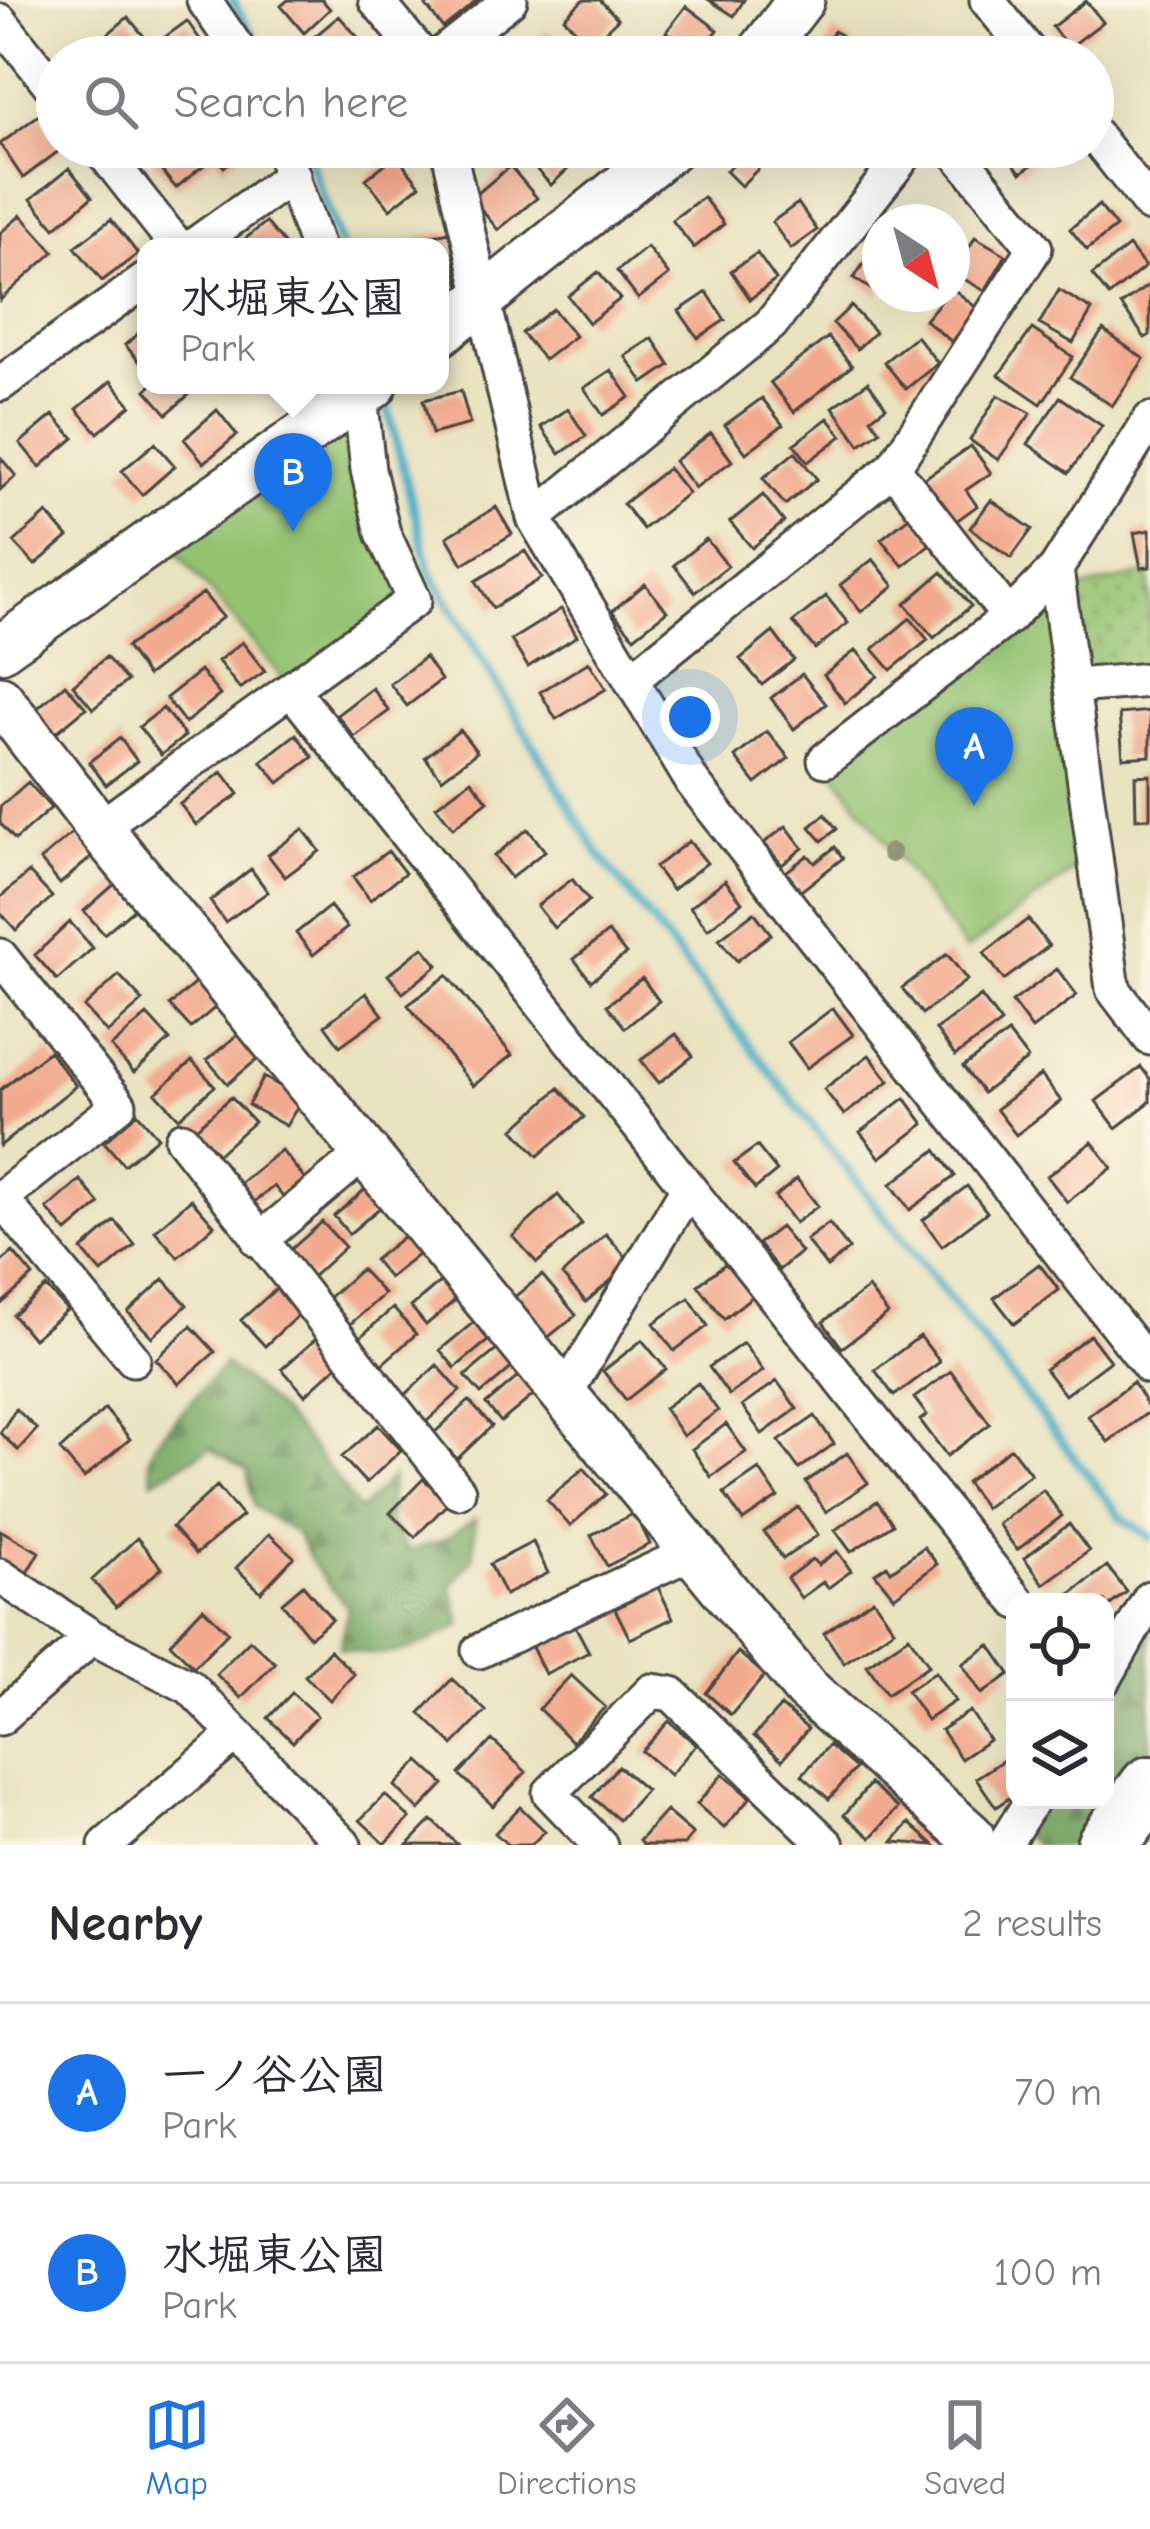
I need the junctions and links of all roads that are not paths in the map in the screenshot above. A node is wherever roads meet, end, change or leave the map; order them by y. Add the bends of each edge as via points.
1 (204, 0) edge
2 (376, 0) edge
3 (510, 0) edge
4 (801, 0) edge
5 (1005, 8) edge
6 (0, 21) edge
7 (229, 36) edge
8 (406, 36) edge
9 (465, 36) edge
10 (773, 36) edge
11 (1021, 36) edge
12 (36, 66) edge
13 (1114, 160) edge
14 (116, 168) edge
15 (279, 168) edge
16 (289, 168) edge
17 (453, 168) edge
18 (646, 168) edge
19 (894, 168) edge
20 (969, 168) edge
21 (1150, 205) edge
22 (171, 238) edge
23 (202, 238) edge
24 (314, 238) edge
25 (137, 286) edge
26 (482, 299) junction
27 (449, 326) edge
28 (3, 375) edge
29 (358, 394) edge
30 (366, 394) edge
31 (1150, 420) edge
32 (893, 468) junction
33 (534, 518) junction
34 (1056, 569) junction
35 (1009, 617) junction
36 (0, 649) edge
37 (631, 680) junction
38 (1150, 680) edge
39 (1074, 686) junction
40 (291, 689) junction
41 (0, 699) edge
42 (825, 760) dead end
43 (99, 828) junction
44 (0, 956) edge
45 (1150, 1037) edge
46 (182, 1139) dead end
47 (368, 1150) junction
48 (688, 1188) junction
49 (1, 1198) edge
50 (259, 1241) junction
51 (134, 1359) dead end
52 (1150, 1367) edge
53 (565, 1394) junction
54 (458, 1491) dead end
55 (692, 1552) junction
56 (0, 1576) edge
57 (1011, 1593) edge
58 (1150, 1598) edge
59 (92, 1637) junction
60 (478, 1651) dead end
61 (1114, 1662) edge
62 (0, 1718) edge
63 (236, 1734) junction
64 (1150, 1787) edge
65 (1022, 1809) edge
66 (982, 1843) edge
67 (106, 1845) edge
68 (344, 1845) edge
69 (600, 1845) edge
70 (827, 1845) edge
71 (1107, 1845) edge

1 - 7 street
2 - 8 street
3 - 9 street
4 - 10 street
5 - 11 street
6 - 12 street
13 - 21 street
14 - 22 street
15 - 23 street
16 - 24 street
17 - 26 street
18 - 26 street
19 - 33 street via 771,324
20 - 32 street via 1035,248
25 - 28 street
26 - 27 street
26 - 33 street
29 - 36 street
30 - 40 street via 368,470 383,533 414,600
31 - 34 street
32 - 35 street
32 - 37 street
33 - 37 street
34 - 35 street
34 - 39 street
35 - 42 street
37 - 52 street via 693,783
38 - 39 street
39 - 45 street via 1113,989
40 - 43 street
40 - 48 street
41 - 43 street
43 - 47 street
44 - 49 street via 119,1105
46 - 50 street
47 - 50 street
47 - 53 street
48 - 53 street
48 - 57 street
49 - 51 street
50 - 54 street
53 - 55 street
55 - 60 street
55 - 66 street via 806,1689
56 - 59 street
58 - 61 street
59 - 62 street
59 - 63 street via 190,1687
63 - 67 street
63 - 68 street
64 - 71 highway
65 - 66 street
69 - 70 street via 550,1793 652,1691 672,1694

